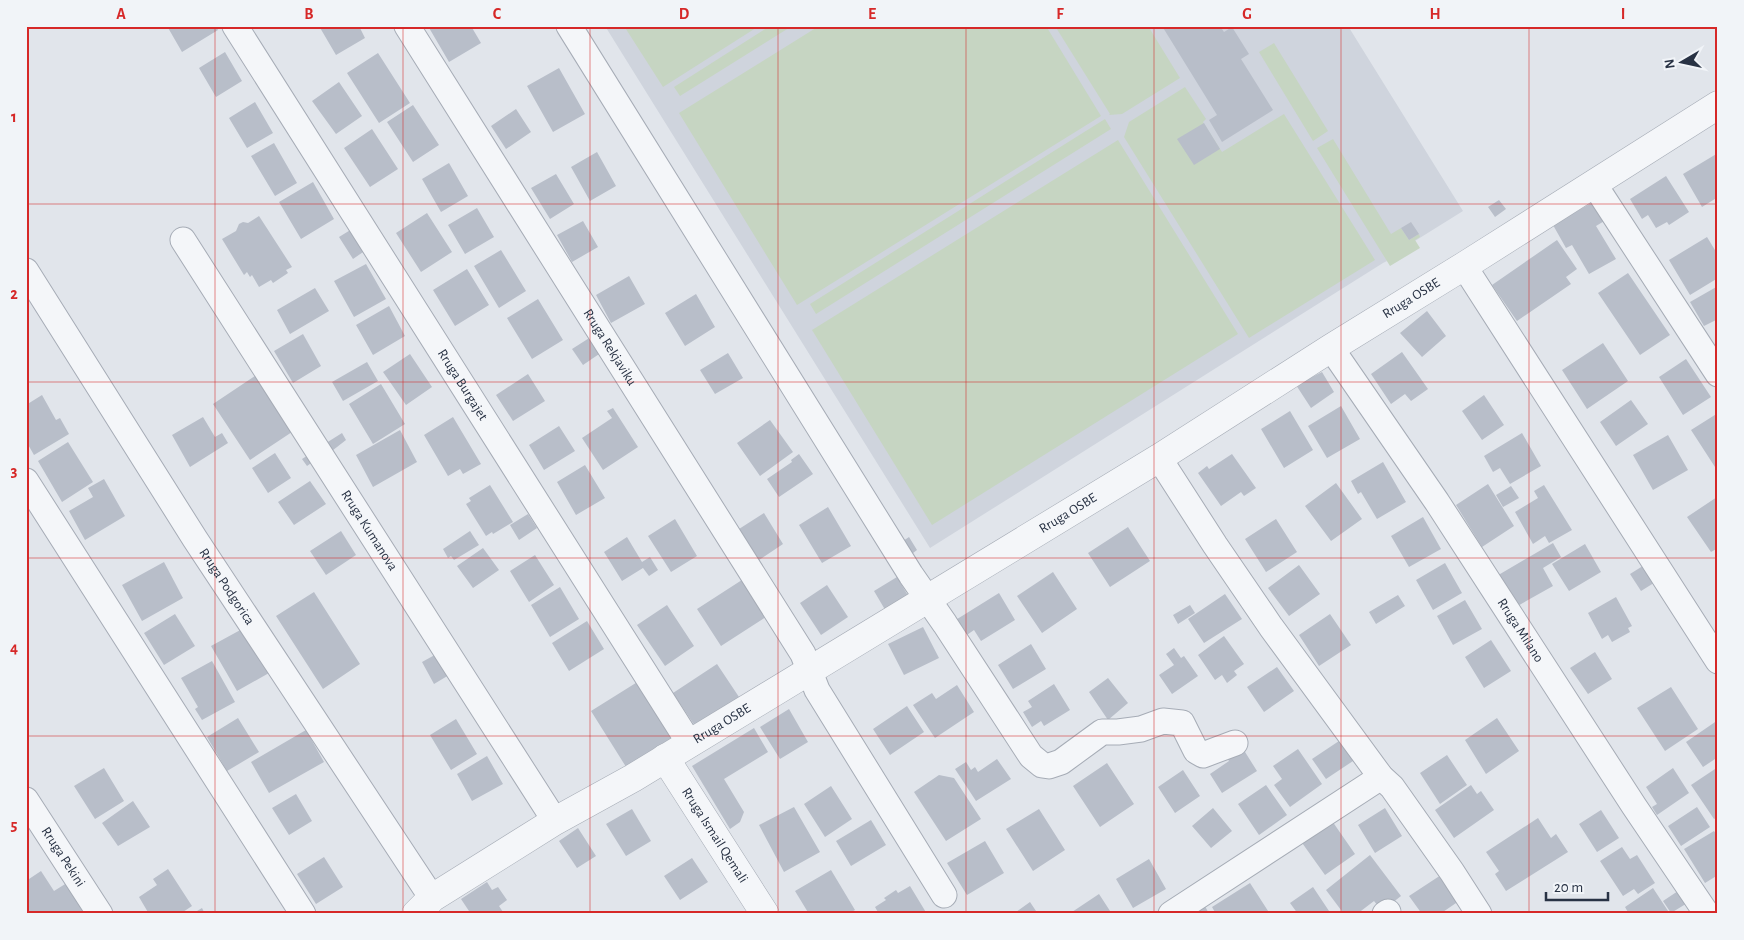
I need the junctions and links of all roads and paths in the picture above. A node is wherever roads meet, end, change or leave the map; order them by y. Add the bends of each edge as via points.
1 (235, 26) edge
2 (407, 26) edge
3 (569, 26) edge
4 (1718, 105) edge
5 (1594, 184) junction
6 (183, 240) dead end
7 (1464, 266) junction
8 (26, 271) edge
9 (1331, 348) junction
10 (1718, 374) edge
11 (1159, 458) junction
12 (26, 481) edge
13 (928, 598) junction
14 (1718, 662) edge
15 (810, 671) junction
16 (1235, 743) dead end
17 (690, 744) junction
18 (665, 758) junction
19 (1382, 777) junction
20 (26, 800) edge
21 (555, 821) junction
22 (944, 894) dead end
23 (424, 906) edge
24 (100, 914) edge
25 (303, 914) edge
26 (765, 914) edge
27 (1171, 914) edge
28 (1479, 914) edge
29 (1707, 914) edge

1 - 17 street, Rruga Burgajet
2 - 15 street, Rruga Rekjaviku via 803,654
3 - 13 street
4 - 5 street, Rruga OSBE
5 - 7 street, Rruga OSBE
5 - 10 street
6 - 21 street, Rruga Kumanova
7 - 9 street, Rruga OSBE
7 - 14 street
8 - 23 street, Rruga Podgorica
9 - 11 street, Rruga OSBE
9 - 29 street, Rruga Milano via 1437,502
11 - 13 street, Rruga OSBE
11 - 19 street via 1271,627
12 - 25 street
13 - 15 street, Rruga OSBE
13 - 16 street via 1031,756 1042,766 1061,762 1102,732 1141,729 1163,721 1182,723 1196,751 1203,755
15 - 17 street, Rruga OSBE
15 - 22 street, Rruga Rekjaviku via 817,690
17 - 18 street, Rruga OSBE
18 - 21 street, Rruga OSBE
18 - 26 street, Rruga Ismail Qemali
19 - 27 street
19 - 28 street via 1447,864
20 - 24 street, Rruga Pekini
21 - 23 street, Rruga OSBE

